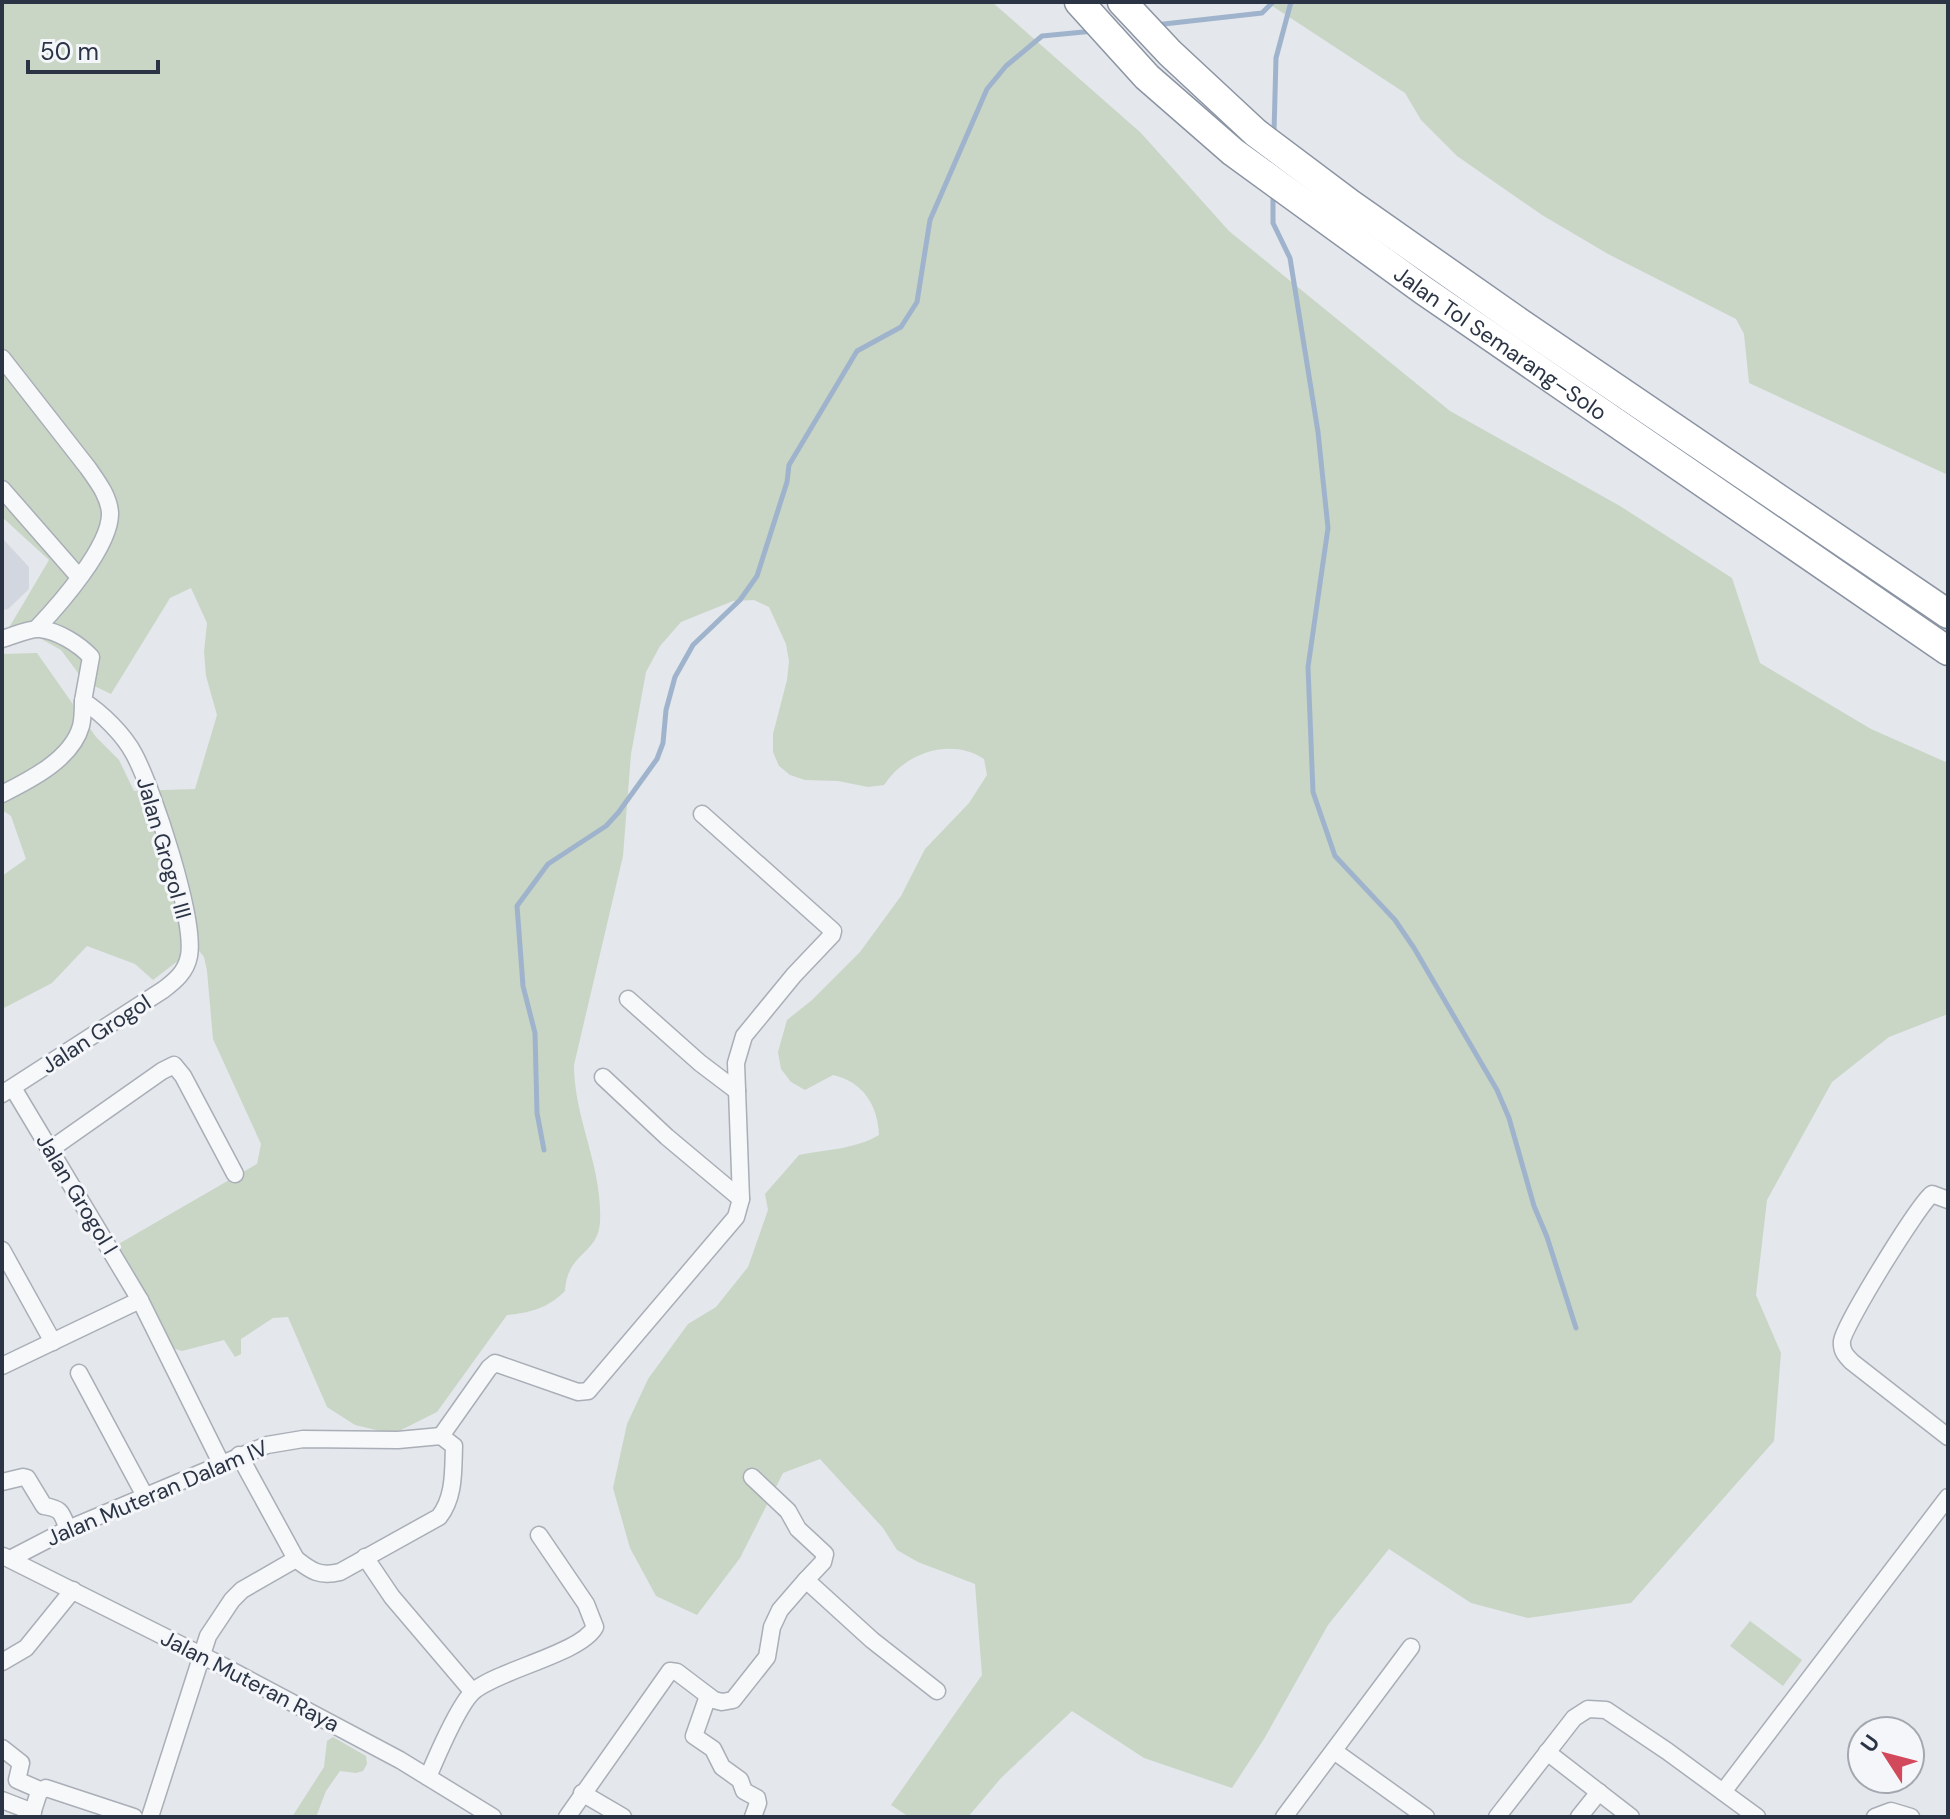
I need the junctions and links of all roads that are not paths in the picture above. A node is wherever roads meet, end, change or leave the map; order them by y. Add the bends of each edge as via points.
1 (1079, 2) edge
2 (1122, 2) edge
3 (2, 358) edge
4 (2, 489) edge
5 (79, 577) junction
6 (1948, 614) edge
7 (37, 628) junction
8 (2, 639) edge
9 (1948, 651) edge
10 (83, 701) junction
11 (2, 794) edge
12 (702, 814) dead end
13 (185, 969) joint
14 (628, 999) dead end
15 (603, 1077) dead end
16 (8, 1091) edge
17 (737, 1091) junction
18 (51, 1149) junction
19 (235, 1174) dead end
20 (741, 1199) junction
21 (1948, 1200) edge
22 (2, 1250) edge
23 (140, 1300) junction
24 (53, 1342) junction
25 (2, 1366) edge
26 (79, 1373) dead end
27 (1948, 1437) edge
28 (446, 1438) junction
29 (239, 1455) junction
30 (221, 1463) junction
31 (752, 1477) dead end
32 (2, 1482) edge
33 (145, 1496) junction
34 (1948, 1497) edge
35 (68, 1529) junction
36 (539, 1535) dead end
37 (6, 1557) edge
38 (365, 1557) junction
39 (296, 1559) junction
40 (806, 1580) junction
41 (73, 1590) junction
42 (1411, 1647) dead end
43 (202, 1655) junction
44 (2, 1662) edge
45 (472, 1691) junction
46 (937, 1691) dead end
47 (708, 1696) junction
48 (2, 1748) edge
49 (1334, 1751) junction
50 (1547, 1752) junction
51 (428, 1777) junction
52 (40, 1790) junction
53 (1599, 1792) junction
54 (1723, 1792) junction
55 (582, 1793) junction
56 (2, 1800) edge
57 (32, 1814) edge
58 (483, 1815) edge
59 (134, 1817) edge
60 (150, 1817) edge
61 (567, 1817) edge
62 (623, 1817) edge
63 (753, 1817) edge
64 (1284, 1817) edge
65 (1426, 1817) edge
66 (1497, 1817) edge
67 (1579, 1817) edge
68 (1631, 1817) edge
69 (1757, 1817) edge
70 (1875, 1817) edge
71 (1911, 1817) edge

1 - 9 highway, Jalan Tol Semarang–Solo via 1147,77 1233,152 1423,290
2 - 6 highway, Jalan Tol Semarang–Solo via 1256,133 1373,220
3 - 5 street via 88,468 107,501 104,538
4 - 5 street
5 - 7 street
7 - 8 street
7 - 10 street via 74,643 91,657
10 - 11 street via 82,724 71,746
10 - 13 street, Jalan Grogol III via 134,753 156,807 181,891 190,954
12 - 17 street via 833,931 744,1036 736,1063
13 - 16 street, Jalan Grogol via 163,990
14 - 17 street
15 - 20 street
16 - 18 street, Jalan Grogol I
17 - 20 street
18 - 19 street via 174,1065
18 - 23 street, Jalan Grogol I
20 - 28 street via 730,1225 588,1391 495,1363
21 - 27 street via 1932,1194 1916,1213 1852,1318 1842,1344 1852,1362
22 - 24 street
23 - 24 street
23 - 30 street, Jalan Grogol I
24 - 25 street
26 - 33 street
28 - 29 street, Jalan Muteran Dalam IV via 283,1440
28 - 38 street via 454,1446 447,1508 431,1523
29 - 30 street, Jalan Muteran Dalam IV
29 - 39 street
30 - 33 street, Jalan Muteran Dalam IV
31 - 40 street via 825,1554
32 - 35 street via 27,1478 44,1506 60,1511
33 - 35 street, Jalan Muteran Dalam IV
34 - 54 street
35 - 37 street, Jalan Muteran Dalam IV
36 - 45 street via 586,1604 595,1627 577,1644
37 - 41 street, Jalan Muteran Raya
38 - 39 street via 326,1576
38 - 45 street
39 - 43 street via 232,1600
40 - 46 street
40 - 47 street via 780,1610 767,1657 749,1681 728,1702
41 - 43 street, Jalan Muteran Raya
41 - 44 street via 26,1648
42 - 49 street
43 - 51 street, Jalan Muteran Raya
43 - 60 street
45 - 51 street
47 - 55 street via 677,1672 667,1673
47 - 63 street via 694,1736 713,1749 744,1791 757,1798
48 - 52 street via 21,1764 17,1780
49 - 64 street
49 - 65 street
50 - 53 street
50 - 54 street via 1574,1718 1588,1709 1606,1710
50 - 66 street
51 - 58 street, Jalan Muteran Raya
52 - 57 street
52 - 59 street
53 - 67 street
53 - 68 street
54 - 69 street
55 - 61 street
55 - 62 street
56 - 57 street
70 - 71 street via 1891,1811

